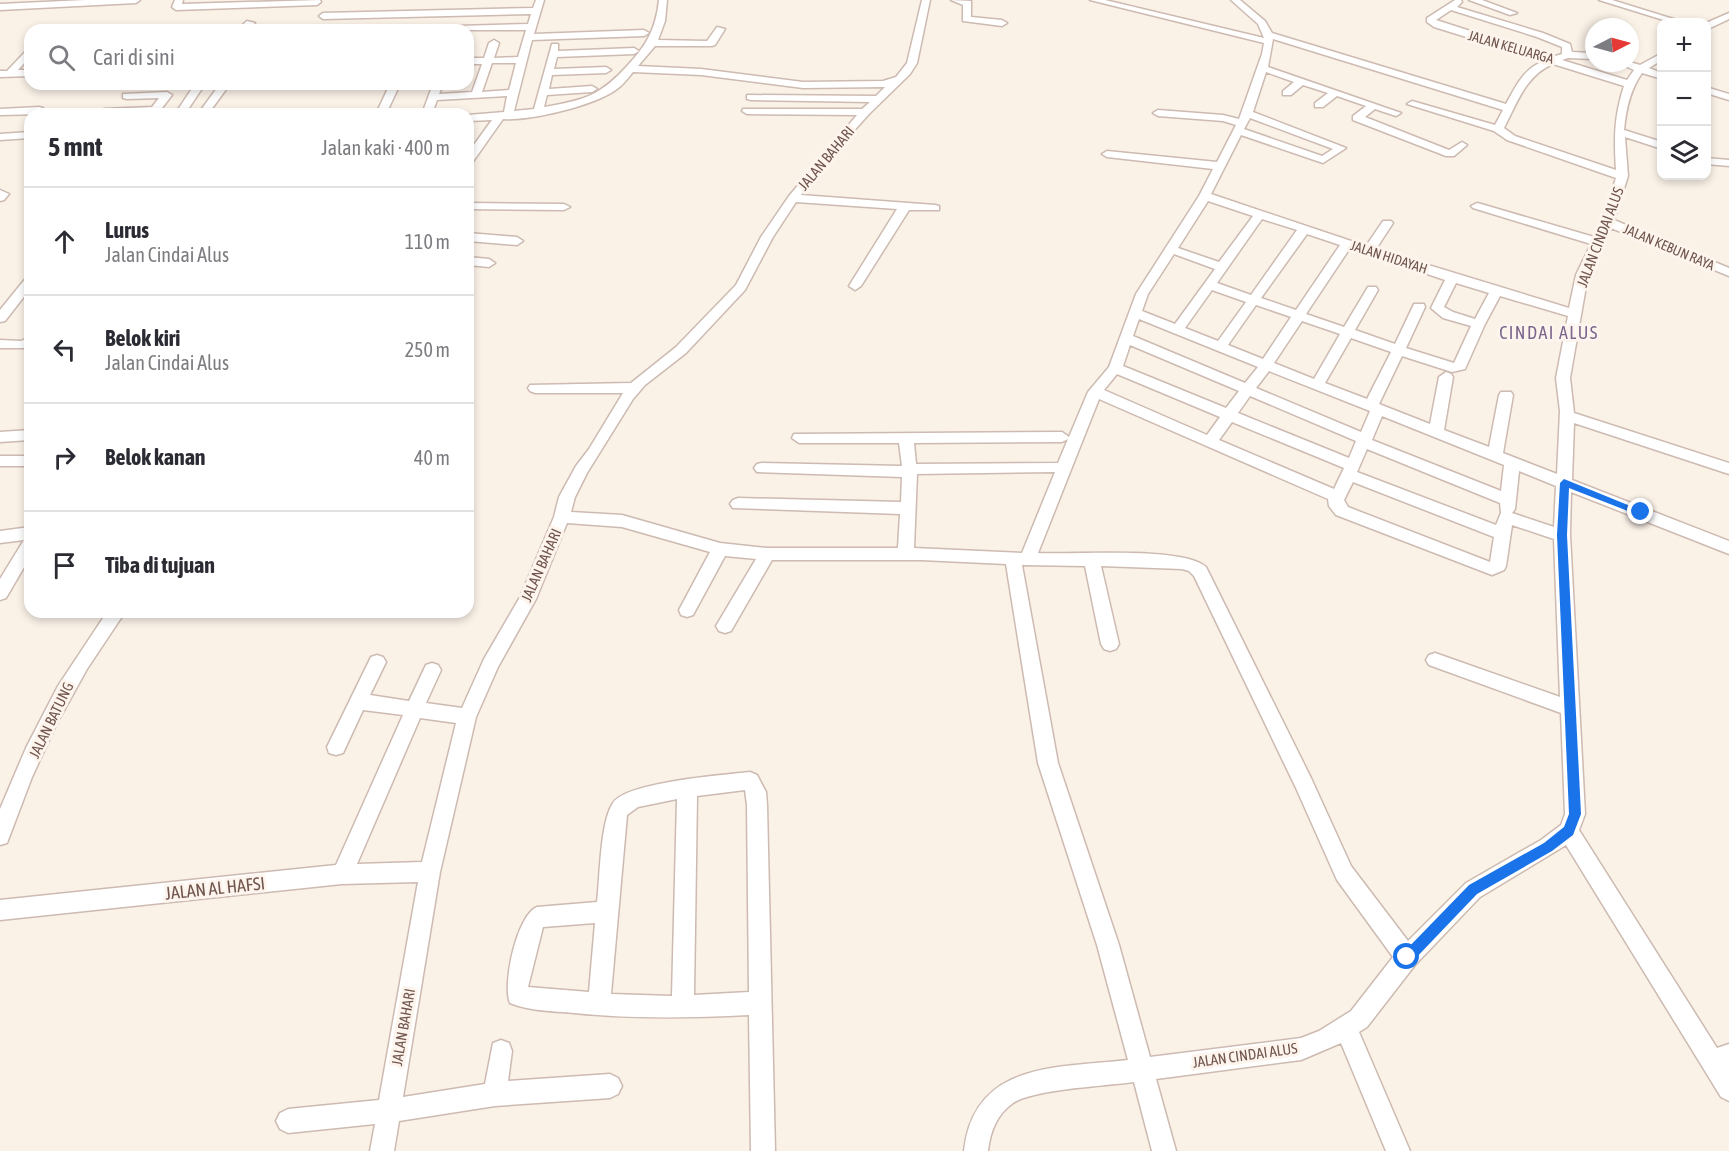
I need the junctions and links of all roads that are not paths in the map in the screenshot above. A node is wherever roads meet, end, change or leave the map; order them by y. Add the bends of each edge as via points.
1 (136, 0) edge
2 (179, 0) edge
3 (540, 0) edge
4 (663, 0) edge
5 (926, 0) edge
6 (955, 0) edge
7 (1094, 0) edge
8 (1235, 0) edge
9 (1461, 0) edge
10 (1473, 0) edge
11 (1603, 0) edge
12 (291, 1) edge
13 (254, 2) edge
14 (317, 2) dead end
15 (215, 3) edge
16 (0, 7) edge
17 (1449, 8) junction
18 (537, 11) junction
19 (428, 13) junction
20 (1513, 13) dead end
21 (323, 16) dead end
22 (1729, 16) edge
23 (1664, 18) edge
24 (1002, 23) dead end
25 (423, 24) edge
26 (1711, 25) edge
27 (720, 29) dead end
28 (474, 31) edge
29 (530, 32) junction
30 (644, 33) dead end
31 (558, 36) junction
32 (1269, 38) junction
33 (494, 43) dead end
34 (653, 44) junction
35 (634, 51) dead end
36 (553, 54) junction
37 (1567, 55) junction
38 (1585, 56) edge
39 (24, 57) edge
40 (1551, 59) junction
41 (1657, 59) edge
42 (522, 60) junction
43 (486, 61) junction
44 (474, 62) edge
45 (1262, 68) junction
46 (630, 69) junction
47 (606, 70) dead end
48 (1639, 70) joint
49 (548, 72) junction
50 (1638, 72) edge
51 (24, 73) edge
52 (4, 74) edge
53 (1657, 75) edge
54 (899, 80) junction
55 (1302, 81) junction
56 (1629, 84) junction
57 (592, 89) dead end
58 (196, 90) edge
59 (221, 90) edge
60 (392, 90) edge
61 (435, 90) edge
62 (1711, 91) edge
63 (542, 92) junction
64 (513, 93) junction
65 (1287, 93) dead end
66 (1335, 93) junction
67 (476, 94) junction
68 (127, 96) dead end
69 (432, 97) junction
70 (751, 97) dead end
71 (1729, 97) edge
72 (777, 98) junction
73 (881, 99) junction
74 (1412, 104) dead end
75 (1319, 105) dead end
76 (1373, 106) junction
77 (157, 108) edge
78 (184, 108) edge
79 (207, 108) edge
80 (384, 108) edge
81 (429, 108) edge
82 (1509, 108) junction
83 (24, 111) edge
84 (747, 111) dead end
85 (778, 111) junction
86 (0, 112) edge
87 (538, 112) junction
88 (865, 112) junction
89 (1158, 113) dead end
90 (1396, 113) dead end
91 (504, 116) junction
92 (474, 118) edge
93 (1242, 122) junction
94 (1498, 129) junction
95 (1619, 132) junction
96 (24, 133) edge
97 (0, 137) edge
98 (1657, 144) edge
99 (1462, 145) dead end
100 (474, 154) edge
101 (1107, 154) dead end
102 (1711, 162) edge
103 (1729, 162) edge
104 (1220, 166) junction
105 (1622, 176) junction
106 (0, 193) edge
107 (1205, 196) junction
108 (0, 198) edge
109 (793, 198) junction
110 (474, 206) edge
111 (905, 206) junction
112 (1477, 206) dead end
113 (564, 207) dead end
114 (935, 208) dead end
115 (1260, 214) junction
116 (1608, 222) junction
117 (1387, 223) dead end
118 (1304, 229) junction
119 (474, 237) edge
120 (517, 241) dead end
121 (1597, 242) junction
122 (1347, 243) junction
123 (1170, 249) junction
124 (1369, 250) junction
125 (474, 262) edge
126 (489, 263) dead end
127 (1222, 267) junction
128 (1729, 272) edge
129 (1452, 278) junction
130 (1209, 285) junction
131 (855, 286) dead end
132 (24, 288) edge
133 (1372, 290) dead end
134 (1497, 291) junction
135 (1254, 299) junction
136 (1419, 307) dead end
137 (1135, 313) junction
138 (1574, 314) junction
139 (1300, 315) junction
140 (0, 318) edge
141 (1478, 324) junction
142 (1177, 330) junction
143 (1348, 332) junction
144 (1126, 338) junction
145 (0, 344) edge
146 (24, 344) edge
147 (1221, 347) junction
148 (1398, 350) junction
149 (1266, 365) junction
150 (1115, 368) junction
151 (1446, 377) dead end
152 (1317, 385) junction
153 (535, 388) dead end
154 (635, 388) junction
155 (1247, 390) junction
156 (1095, 392) junction
157 (1506, 395) dead end
158 (1374, 408) junction
159 (1229, 415) junction
160 (1566, 415) junction
161 (1436, 432) junction
162 (24, 435) edge
163 (0, 437) edge
164 (1062, 437) dead end
165 (799, 438) dead end
166 (906, 439) junction
167 (1364, 440) junction
168 (1209, 442) junction
169 (1495, 455) junction
170 (24, 460) edge
171 (0, 461) edge
172 (1512, 462) junction
173 (1053, 467) dead end
174 (762, 468) dead end
175 (1729, 469) edge
176 (910, 470) junction
177 (1349, 470) junction
178 (1564, 483) junction
179 (1335, 496) junction
180 (1508, 500) junction
181 (738, 504) dead end
182 (909, 508) junction
183 (1506, 517) junction
184 (562, 518) junction
185 (24, 534) edge
186 (1502, 534) junction
187 (1562, 535) junction
188 (0, 537) edge
189 (1729, 548) edge
190 (720, 549) junction
191 (24, 553) edge
192 (767, 554) junction
193 (906, 554) junction
194 (1020, 559) junction
195 (1091, 559) junction
196 (0, 593) edge
197 (687, 610) dead end
198 (112, 618) edge
199 (725, 626) dead end
200 (1110, 644) dead end
201 (1435, 660) dead end
202 (377, 662) dead end
203 (432, 670) dead end
204 (358, 701) junction
205 (415, 709) junction
206 (1571, 709) junction
207 (467, 717) junction
208 (336, 747) dead end
209 (687, 789) junction
210 (1569, 831) junction
211 (0, 836) edge
212 (430, 872) junction
213 (342, 874) junction
214 (0, 910) edge
215 (607, 912) junction
216 (1407, 957) junction
217 (761, 1003) junction
218 (604, 1005) junction
219 (683, 1007) junction
220 (1346, 1028) junction
221 (501, 1051) dead end
222 (1720, 1058) edge
223 (1143, 1069) junction
224 (610, 1086) dead end
225 (1729, 1089) edge
226 (495, 1094) junction
227 (388, 1112) junction
228 (288, 1121) dead end
229 (382, 1151) edge
230 (764, 1151) edge
231 (976, 1151) edge
232 (1164, 1151) edge
233 (1398, 1151) edge

1 - 16 street
2 - 15 street via 176,7
3 - 18 street
4 - 34 street
5 - 54 street, JALAN BAHARI via 912,63
6 - 24 street via 968,3 966,19
7 - 32 street
8 - 32 street via 1262,23
9 - 17 street, JALAN KELUARGA
10 - 20 street
11 - 23 street
12 - 13 street
12 - 14 street
13 - 15 street
17 - 37 street via 1563,43
17 - 40 street, JALAN KELUARGA via 1430,18 1431,22
18 - 19 street
18 - 29 street
19 - 21 street
19 - 25 street
22 - 26 street
27 - 34 street via 712,43
28 - 29 street
29 - 31 street
29 - 42 street
30 - 31 street
31 - 36 street
32 - 45 street
32 - 82 street
33 - 43 street
34 - 46 street
35 - 36 street
36 - 49 street
37 - 38 street
37 - 40 street
39 - 52 street
40 - 56 street, JALAN KELUARGA
40 - 82 street via 1525,78
41 - 48 street, JALAN CINDAI ALUS
42 - 43 street
42 - 64 street
43 - 44 street
43 - 67 street
45 - 55 street
45 - 93 street
46 - 54 street via 701,72 814,85
46 - 87 street via 600,95
47 - 49 street
48 - 53 street
49 - 63 street
50 - 56 street, JALAN CINDAI ALUS
51 - 52 street
54 - 73 street, JALAN BAHARI
55 - 65 street
55 - 66 street
56 - 95 street, JALAN CINDAI ALUS
57 - 63 street
58 - 78 street
59 - 79 street
60 - 80 street
61 - 69 street
62 - 71 street
63 - 87 street
64 - 67 street
64 - 91 street
66 - 75 street
66 - 76 street
67 - 69 street
68 - 77 street via 167,95
69 - 81 street
70 - 72 street
72 - 73 street
72 - 85 street
73 - 88 street, JALAN BAHARI
74 - 94 street
76 - 90 street
76 - 99 street via 1357,118 1450,153
82 - 94 street
83 - 86 street
84 - 85 street
85 - 88 street
87 - 91 street
88 - 109 street, JALAN BAHARI
89 - 93 street
91 - 92 street
91 - 100 street
93 - 93 street via 1341,148 1323,160
93 - 104 street
94 - 105 street via 1511,138
95 - 98 street
95 - 105 street, JALAN CINDAI ALUS
96 - 97 street
101 - 104 street
102 - 103 street
104 - 107 street
105 - 116 street, JALAN CINDAI ALUS
106 - 108 street
107 - 115 street, JALAN HIDAYAH
107 - 123 street
109 - 111 street
109 - 154 street, JALAN BAHARI via 741,287 681,350
110 - 113 street
111 - 114 street
111 - 131 street
112 - 121 street
115 - 118 street, JALAN HIDAYAH
115 - 127 street
116 - 121 street, JALAN CINDAI ALUS
116 - 128 street, JALAN KEBUN RAYA
117 - 124 street
118 - 122 street, JALAN HIDAYAH
118 - 135 street
119 - 120 street
121 - 138 street, JALAN CINDAI ALUS via 1582,275
122 - 124 street, JALAN HIDAYAH
122 - 139 street
123 - 127 street
123 - 137 street
124 - 129 street, JALAN HIDAYAH
125 - 126 street
127 - 130 street
129 - 134 street, JALAN HIDAYAH
129 - 141 street via 1437,308
130 - 135 street
130 - 142 street
132 - 140 street
133 - 143 street
134 - 138 street, JALAN HIDAYAH
134 - 141 street
135 - 139 street
135 - 147 street
136 - 148 street
137 - 142 street
137 - 144 street
138 - 160 street, JALAN CINDAI ALUS via 1563,378
139 - 143 street
139 - 149 street
141 - 148 street via 1456,368
142 - 147 street
143 - 148 street
143 - 152 street
144 - 150 street
144 - 155 street
145 - 146 street
147 - 149 street
148 - 158 street
149 - 152 street
149 - 155 street
150 - 156 street
150 - 159 street
151 - 161 street
152 - 158 street
153 - 154 street
154 - 184 street, JALAN BAHARI via 581,470 567,497
155 - 159 street
155 - 167 street
156 - 168 street
156 - 194 street
157 - 169 street
158 - 161 street
158 - 167 street
159 - 168 street
159 - 177 street
160 - 175 street
160 - 178 street, JALAN CINDAI ALUS
161 - 169 street
162 - 163 street
164 - 166 street
165 - 166 street
166 - 176 street
167 - 177 street
167 - 180 street
168 - 179 street
169 - 172 street
170 - 171 street
172 - 178 street
172 - 180 street
173 - 176 street
174 - 176 street
176 - 182 street
177 - 179 street via 1339,496
177 - 186 street
178 - 187 street, JALAN CINDAI ALUS
178 - 189 street
179 - 186 street via 1336,506 1342,511 1492,569 1498,566
180 - 183 street
181 - 182 street
182 - 193 street
183 - 186 street
183 - 187 street
184 - 190 street via 622,521
184 - 207 street, JALAN BAHARI via 528,599 490,663
185 - 188 street
187 - 206 street, JALAN CINDAI ALUS
190 - 192 street
190 - 197 street
191 - 196 street
192 - 193 street
192 - 199 street
193 - 194 street
194 - 195 street
194 - 223 street via 1048,763 1108,945
195 - 200 street
195 - 216 street via 1182,563 1200,572 1344,873
198 - 211 street, JALAN BATUNG via 69,683 20,784
201 - 206 street
202 - 204 street
203 - 205 street
204 - 205 street
204 - 208 street
205 - 207 street
205 - 213 street
206 - 210 street, JALAN CINDAI ALUS via 1575,814
207 - 212 street, JALAN BAHARI
209 - 215 street via 638,798 618,812
209 - 217 street via 750,781 754,786
209 - 219 street
210 - 216 street, JALAN CINDAI ALUS via 1473,890
210 - 222 street
212 - 213 street, JALAN AL HAFSI
212 - 227 street, JALAN BAHARI
213 - 214 street, JALAN AL HAFSI
215 - 218 street via 599,988
215 - 218 street via 537,917 517,986 518,995 526,998
216 - 220 street, JALAN CINDAI ALUS via 1359,1019
217 - 219 street
217 - 230 street
218 - 219 street
220 - 223 street, JALAN CINDAI ALUS via 1301,1049
220 - 233 street
221 - 226 street
222 - 225 street
223 - 231 street, JALAN CINDAI ALUS via 1014,1089 998,1099 984,1118
223 - 232 street
224 - 226 street
226 - 227 street
227 - 228 street
227 - 229 street, JALAN BAHARI

